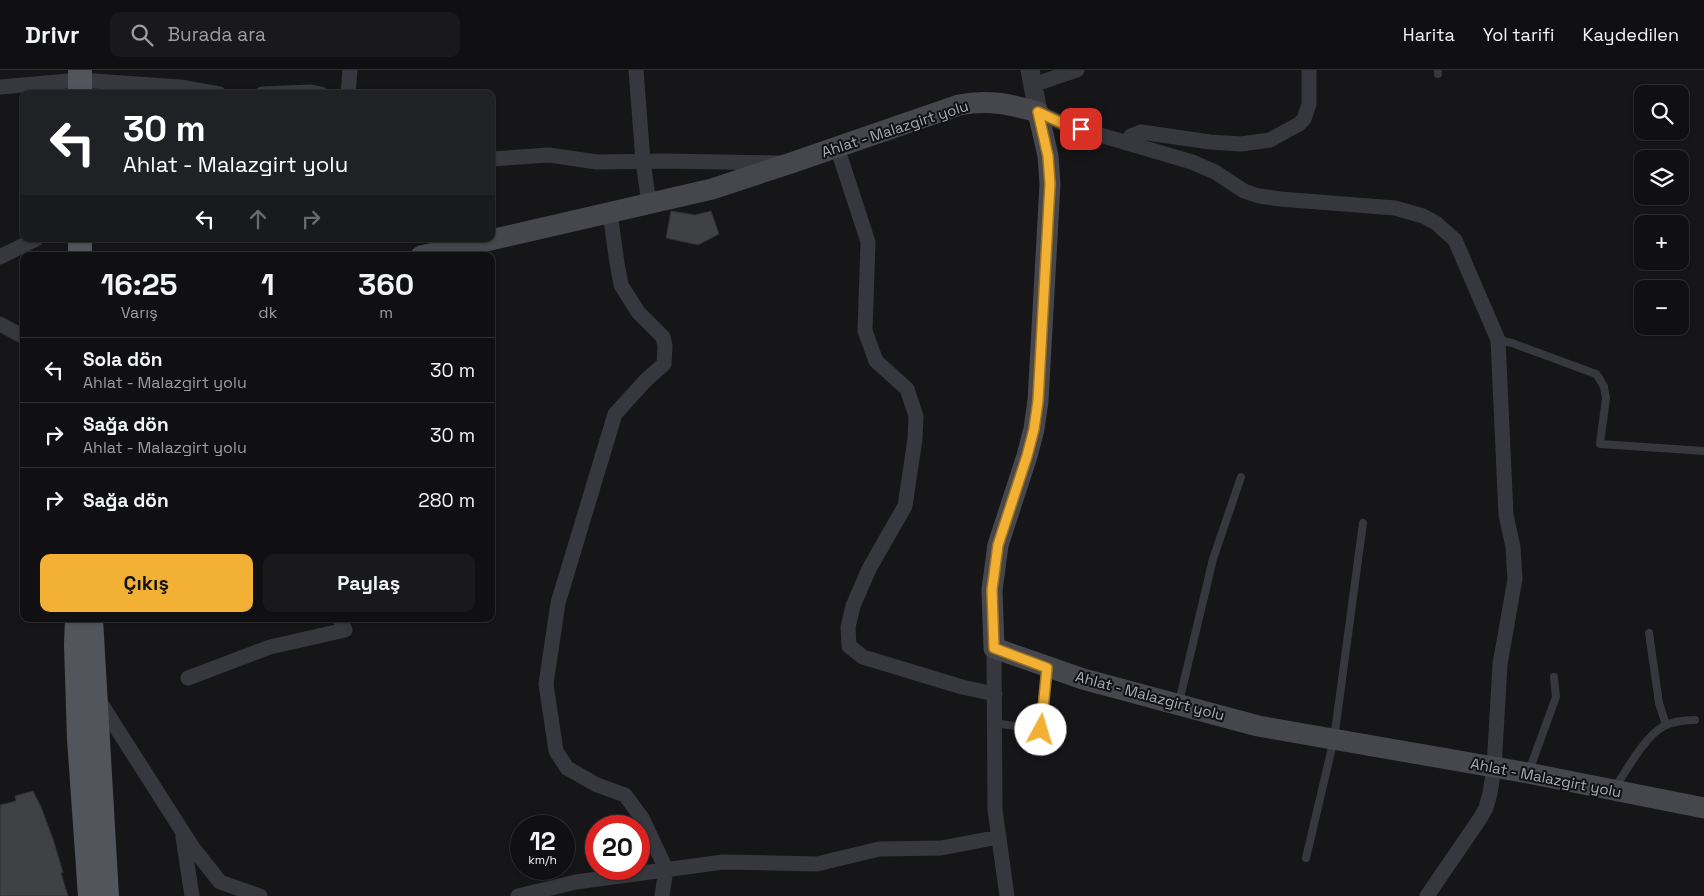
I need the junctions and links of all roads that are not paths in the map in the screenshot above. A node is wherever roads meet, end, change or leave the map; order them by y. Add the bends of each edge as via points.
1 (350, 70) edge
2 (636, 70) edge
3 (1077, 70) edge
4 (1309, 70) edge
5 (1032, 78) edge
6 (80, 81) edge
7 (0, 86) edge
8 (197, 90) edge
9 (348, 90) edge
10 (1038, 112) junction
11 (1126, 143) junction
12 (837, 147) junction
13 (495, 159) edge
14 (643, 161) junction
15 (791, 163) junction
16 (649, 204) junction
17 (610, 213) junction
18 (495, 239) edge
19 (30, 242) edge
20 (483, 242) edge
21 (439, 252) edge
22 (0, 256) edge
23 (0, 324) edge
24 (20, 335) edge
25 (1498, 340) junction
26 (1704, 451) edge
27 (1242, 477) dead end
28 (1363, 523) dead end
29 (77, 622) edge
30 (91, 622) edge
31 (341, 622) edge
32 (1649, 632) dead end
33 (994, 648) junction
34 (1047, 668) junction
35 (1554, 677) dead end
36 (188, 678) dead end
37 (86, 689) junction
38 (995, 694) junction
39 (1178, 704) junction
40 (1695, 720) dead end
41 (995, 723) junction
42 (1666, 725) junction
43 (1334, 739) junction
44 (1494, 768) junction
45 (1528, 773) junction
46 (1613, 790) junction
47 (1704, 808) edge
48 (182, 831) junction
49 (999, 838) junction
50 (1306, 858) dead end
51 (666, 869) junction
52 (90, 896) edge
53 (107, 896) edge
54 (192, 896) edge
55 (260, 896) edge
56 (518, 896) edge
57 (662, 896) edge
58 (1007, 896) edge
59 (1427, 896) edge

1 - 9 street
2 - 14 street
3 - 5 street
4 - 11 street via 1310,104 1304,119 1270,140 1218,143 1141,132 1131,136
5 - 10 street
6 - 7 street
6 - 8 street
10 - 11 street via 1066,125
10 - 12 main road, Ahlat - Malazgirt yolu via 994,102 974,102
10 - 33 main road via 1048,156 1050,184 1038,401 1027,456 998,545 992,590
11 - 25 street via 1192,162 1259,196 1395,208 1436,223 1455,240
12 - 15 main road, Ahlat - Malazgirt yolu
12 - 38 street via 868,242 865,331 876,361 907,389 916,416 905,506 852,606 849,646 863,657
13 - 14 street via 549,155 597,162
14 - 15 street
14 - 16 street
15 - 16 main road, Ahlat - Malazgirt yolu
16 - 17 main road, Ahlat - Malazgirt yolu
17 - 18 main road, Ahlat - Malazgirt yolu
17 - 51 street via 621,285 638,312 662,337 664,364 615,414 558,603 546,684 556,751 567,768 597,785 625,795 642,818
19 - 22 street
20 - 21 main road, Ahlat - Malazgirt yolu
23 - 24 street
25 - 26 lane via 1596,374 1606,398 1600,444
25 - 44 street via 1506,515 1515,579 1500,664
27 - 39 lane via 1212,559
28 - 43 lane
29 - 37 main road via 76,645
30 - 37 main road
31 - 36 street via 345,630 270,647
32 - 42 lane via 1658,703
33 - 34 main road, Ahlat - Malazgirt yolu
33 - 38 street
34 - 39 main road, Ahlat - Malazgirt yolu
34 - 41 lane via 1041,730
35 - 45 lane via 1556,697
37 - 48 street
37 - 52 main road
37 - 53 main road
38 - 41 street
39 - 43 main road, Ahlat - Malazgirt yolu via 1258,726
40 - 42 lane via 1678,720
41 - 49 street via 995,810
42 - 46 lane via 1648,739
43 - 44 main road, Ahlat - Malazgirt yolu
43 - 50 lane
44 - 45 main road, Ahlat - Malazgirt yolu
44 - 59 street via 1486,808
45 - 46 main road, Ahlat - Malazgirt yolu
46 - 47 main road, Ahlat - Malazgirt yolu
48 - 54 street
48 - 55 street via 220,882
49 - 51 street via 941,848 879,849 817,864 723,862
49 - 58 street
51 - 56 street via 576,882
51 - 57 street

